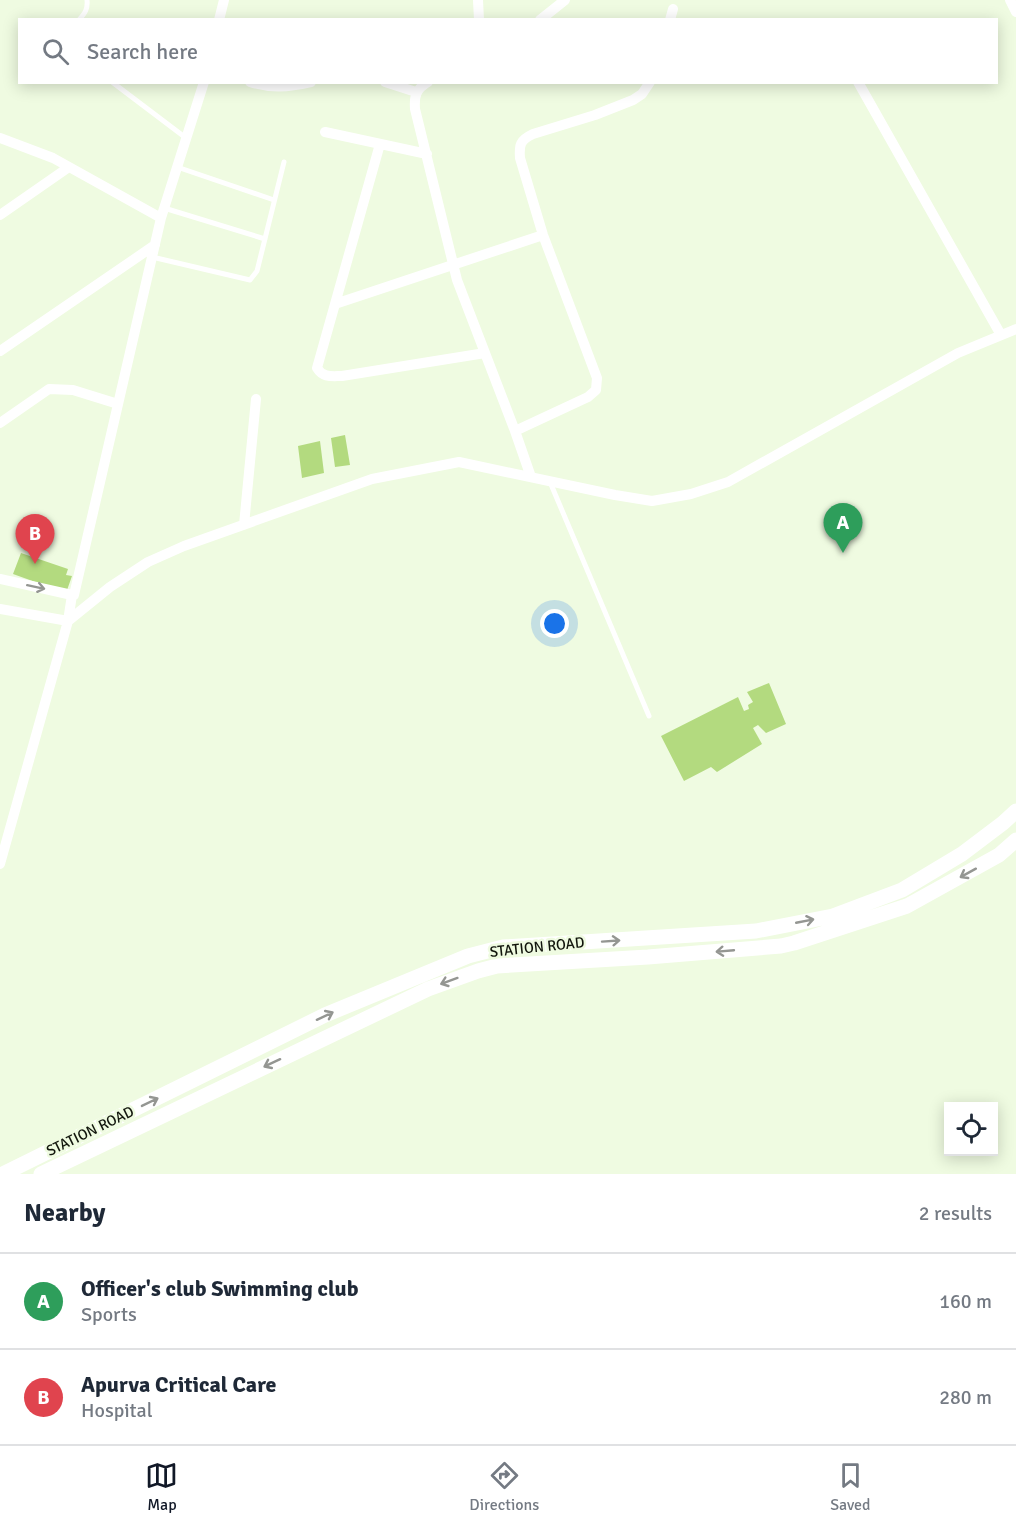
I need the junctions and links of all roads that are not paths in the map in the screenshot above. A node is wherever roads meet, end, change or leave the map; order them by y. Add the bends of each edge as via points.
1 (87, 0) edge
2 (224, 0) edge
3 (478, 0) edge
4 (565, 0) edge
5 (1010, 0) edge
6 (1016, 12) edge
7 (81, 18) edge
8 (220, 18) edge
9 (479, 18) edge
10 (542, 18) edge
11 (115, 84) edge
12 (203, 84) edge
13 (256, 84) edge
14 (301, 84) edge
15 (391, 84) edge
16 (424, 84) edge
17 (649, 84) edge
18 (859, 84) edge
19 (416, 92) junction
20 (325, 132) dead end
21 (0, 138) edge
22 (186, 138) junction
23 (380, 144) junction
24 (426, 154) junction
25 (284, 162) dead end
26 (69, 167) junction
27 (177, 167) junction
28 (274, 200) junction
29 (163, 213) junction
30 (0, 215) edge
31 (543, 235) junction
32 (265, 239) junction
33 (155, 245) junction
34 (152, 257) junction
35 (453, 265) junction
36 (335, 304) junction
37 (1016, 329) edge
38 (1001, 335) junction
39 (0, 351) edge
40 (485, 353) junction
41 (256, 399) dead end
42 (118, 404) junction
43 (0, 423) edge
44 (515, 431) junction
45 (531, 477) junction
46 (549, 481) junction
47 (244, 525) junction
48 (1, 578) edge
49 (72, 595) junction
50 (0, 609) edge
51 (68, 621) junction
52 (649, 716) dead end
53 (1016, 811) edge
54 (1016, 840) edge
55 (0, 864) edge
56 (756, 931) junction
57 (758, 948) junction
58 (468, 956) junction
59 (474, 972) junction
60 (3, 1174) edge
61 (41, 1174) edge

1 - 7 lane via 86,13
2 - 8 street
3 - 9 street
4 - 10 street
5 - 6 street
11 - 22 lane
12 - 22 street
13 - 14 street
15 - 19 street
16 - 19 street
17 - 31 street via 633,99 525,137 521,142 520,158
18 - 38 street
19 - 24 street
20 - 23 street
21 - 26 street
22 - 27 street
23 - 24 street
23 - 36 street
24 - 35 street
25 - 28 lane
26 - 29 street
26 - 30 street
27 - 28 lane
27 - 29 street
28 - 32 lane
29 - 32 lane
29 - 33 street
31 - 35 street
31 - 44 street via 597,384 588,397
32 - 34 lane via 257,271 250,280
33 - 34 street
33 - 39 street
34 - 42 street
35 - 36 street
35 - 40 street
36 - 40 street via 317,368 326,376
37 - 38 street
38 - 46 street via 958,353 728,482 691,494 652,501
40 - 44 street
41 - 47 street
42 - 43 street via 73,390 49,389
42 - 49 street
44 - 45 street
45 - 46 street
45 - 47 street via 459,462 372,479
46 - 52 lane
47 - 51 street via 148,562
48 -> 49 street
49 - 51 street
50 - 51 street
51 - 55 street
56 -> 53 main road, STATION ROAD via 833,916 902,890 962,854
54 -> 57 main road, STATION ROAD via 999,855 907,906 794,943
56 - 57 main road
58 -> 56 main road, STATION ROAD via 503,948
57 -> 59 main road, STATION ROAD via 507,965
58 - 59 main road
60 -> 58 main road, STATION ROAD via 326,1015
59 -> 61 main road, STATION ROAD via 428,989

